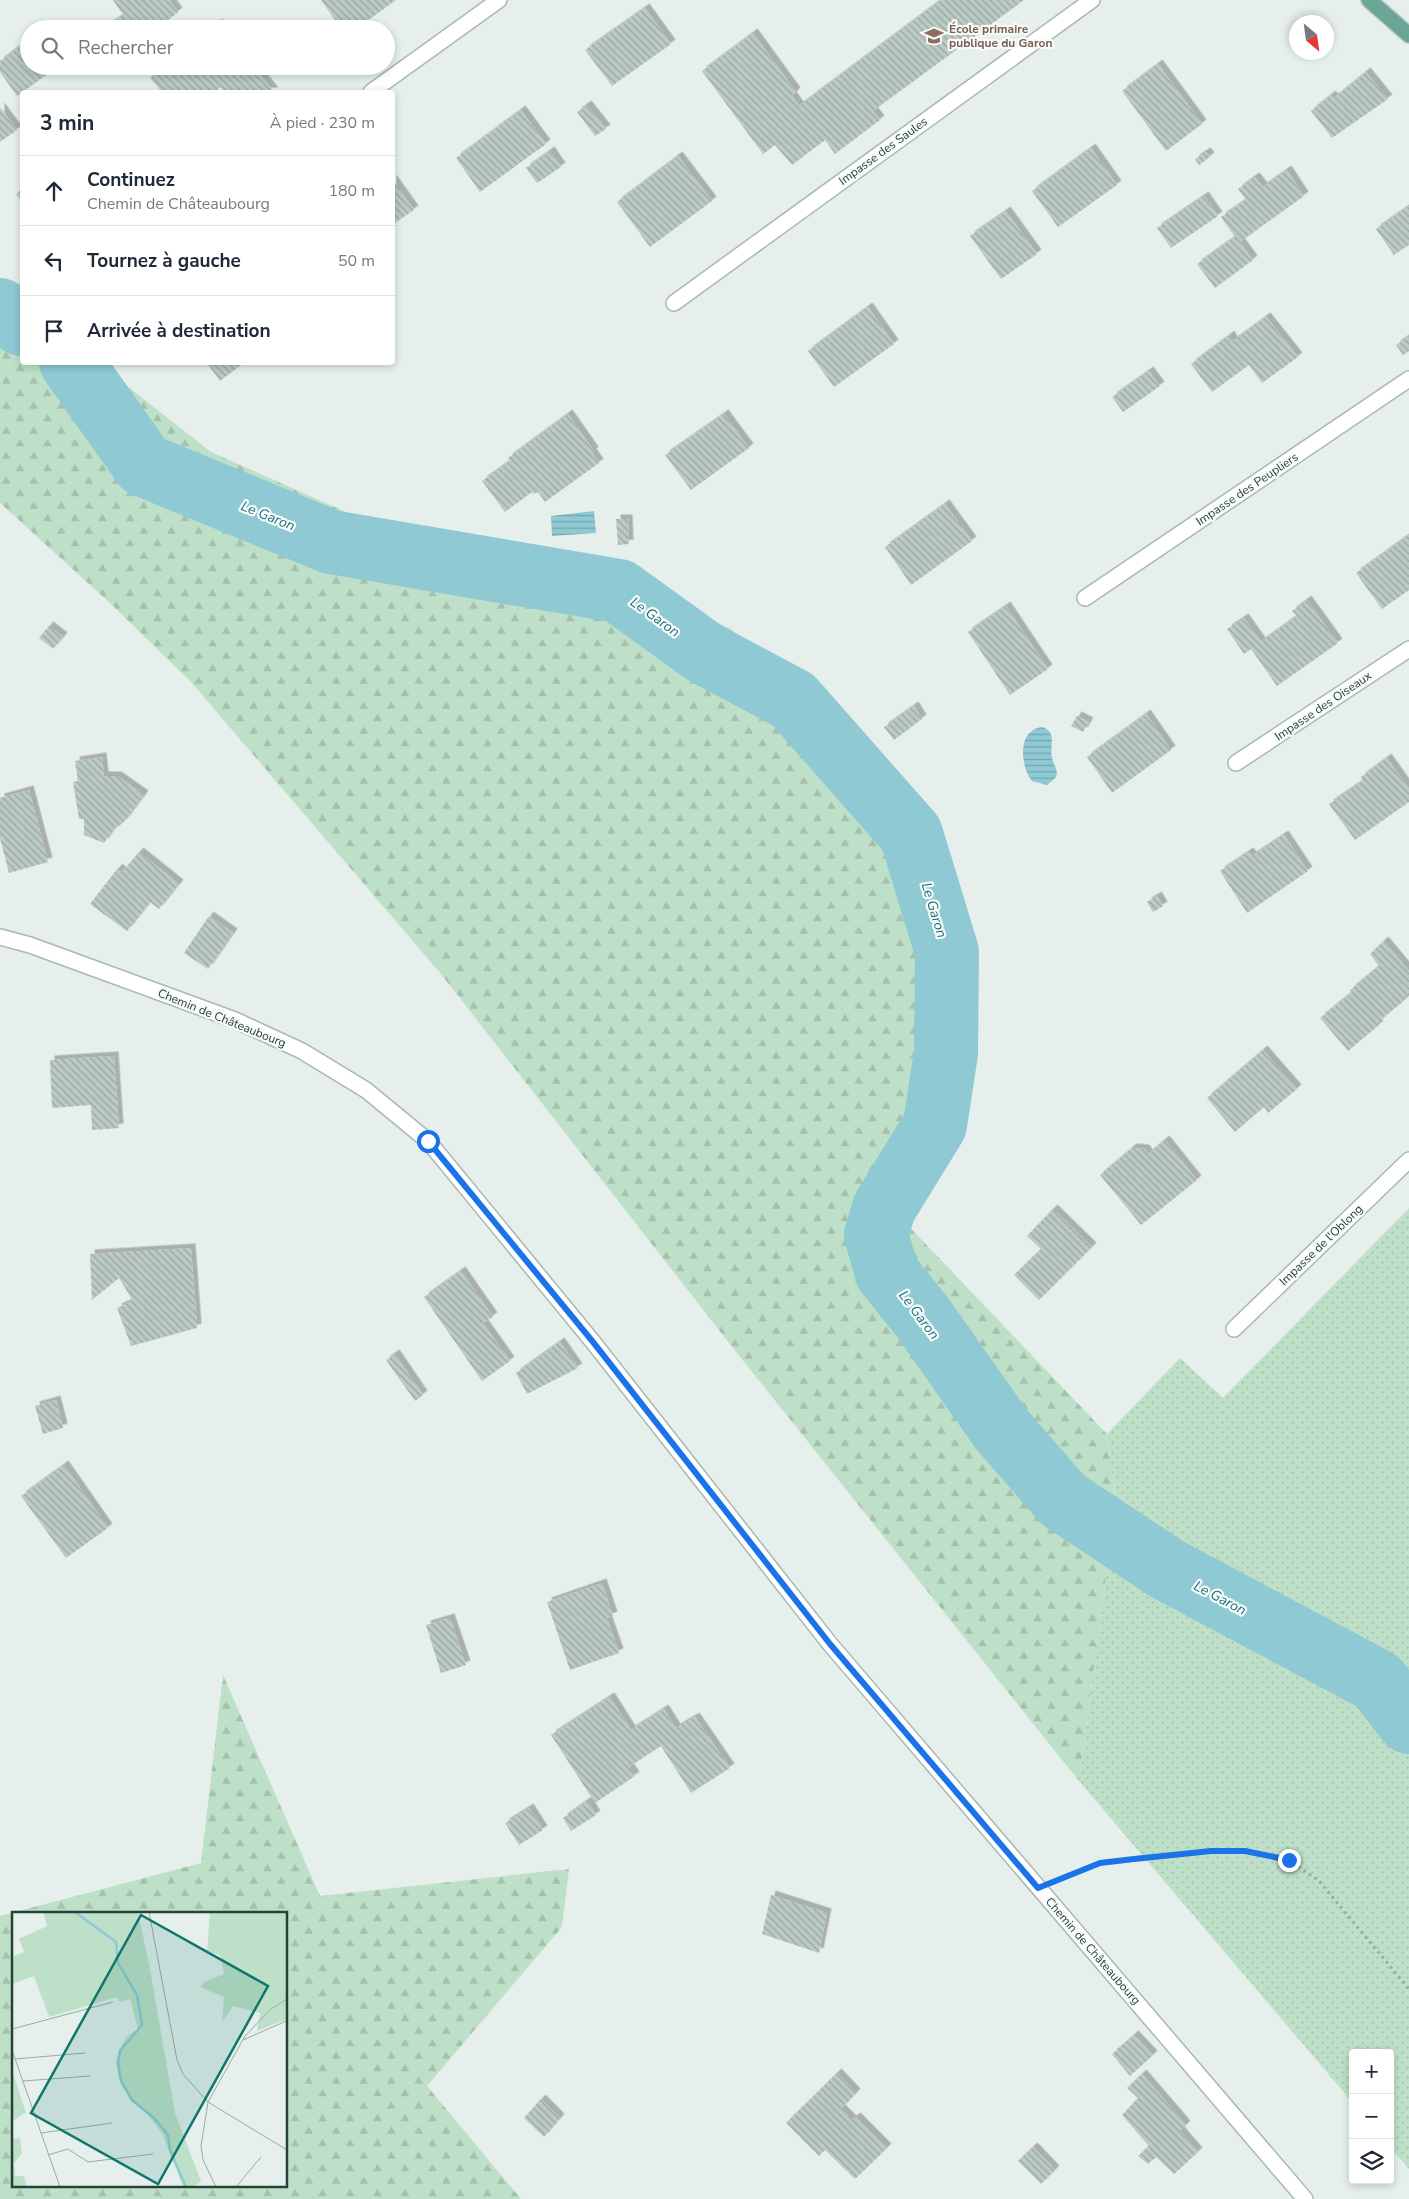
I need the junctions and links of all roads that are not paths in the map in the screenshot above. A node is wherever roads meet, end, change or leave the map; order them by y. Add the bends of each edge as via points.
1 (499, 0) edge
2 (1092, 0) edge
3 (1369, 0) edge
4 (1409, 35) edge
5 (395, 75) edge
6 (395, 75) edge
7 (374, 90) edge
8 (674, 303) dead end
9 (1409, 379) edge
10 (1085, 598) dead end
11 (1409, 648) edge
12 (1236, 763) dead end
13 (0, 937) edge
14 (1409, 1160) edge
15 (1234, 1329) dead end
16 (1304, 2199) edge

1 - 6 street
2 - 8 street, Impasse des Saules
3 - 4 main road
5 - 7 street
9 - 10 street, Impasse des Peupliers
11 - 12 street, Impasse des Oiseaux
13 - 16 street, Chemin de Châteaubourg via 30,945 225,1017 302,1051 366,1090 428,1141 593,1342 830,1644
14 - 15 street, Impasse de l'Oblong

